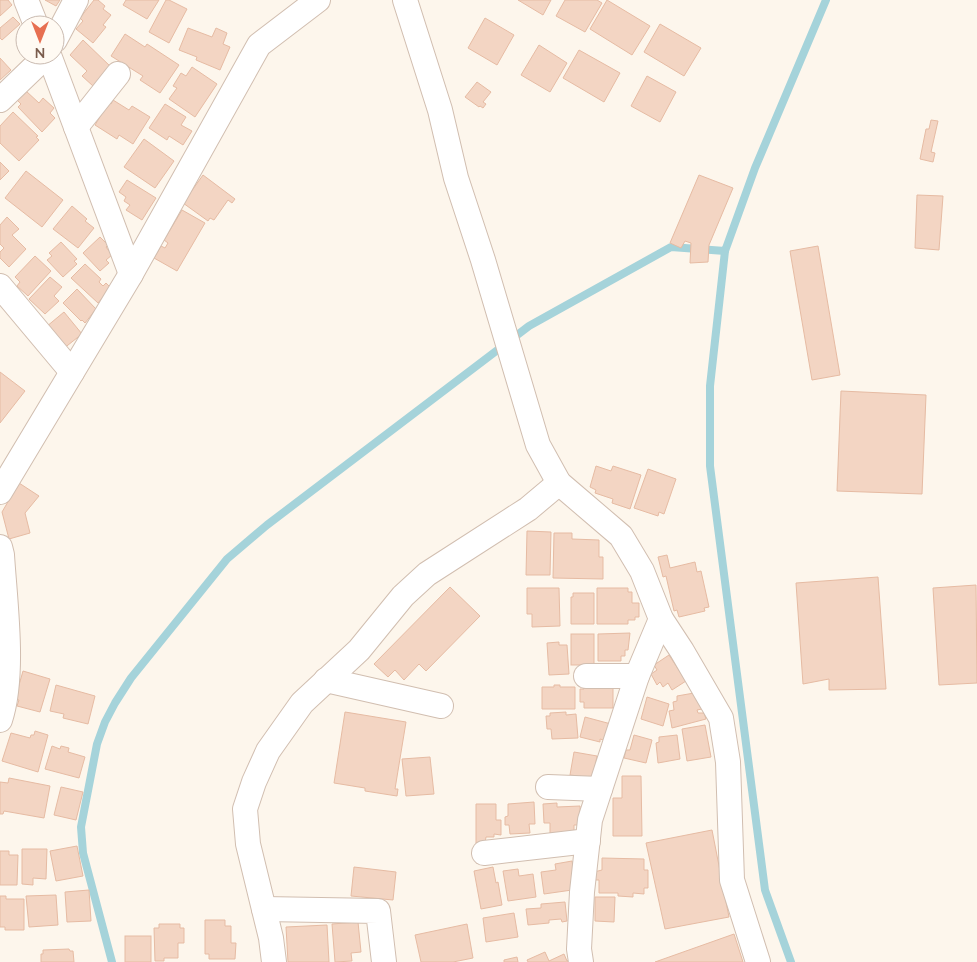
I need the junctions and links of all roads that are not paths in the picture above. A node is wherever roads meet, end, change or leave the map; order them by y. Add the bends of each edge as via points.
1 (26, 0) edge
2 (76, 0) edge
3 (318, 0) edge
4 (405, 0) edge
5 (32, 15) edge
6 (65, 21) edge
7 (37, 65) edge
8 (52, 65) edge
9 (118, 74) dead end
10 (0, 100) edge
11 (76, 127) junction
12 (132, 274) junction
13 (0, 286) edge
14 (72, 372) junction
15 (559, 484) junction
16 (0, 492) edge
17 (0, 547) edge
18 (661, 619) junction
19 (586, 676) dead end
20 (637, 676) junction
21 (326, 680) junction
22 (440, 706) dead end
23 (0, 720) edge
24 (548, 787) dead end
25 (600, 790) junction
26 (588, 841) junction
27 (484, 853) dead end
28 (264, 908) junction
29 (274, 962) edge
30 (384, 962) edge
31 (581, 962) edge
32 (758, 962) edge

1 - 5 street
2 - 6 street
3 - 12 street via 259,45
4 - 15 street via 538,445
7 - 10 street
8 - 11 street
9 - 11 street
11 - 12 street
12 - 14 street
13 - 14 street
14 - 16 street
15 - 18 street via 620,536 642,571
15 - 21 street via 528,509 427,574 403,596 359,650
17 - 23 street via 8,668
18 - 20 street
18 - 32 street via 721,718 728,762 732,880
19 - 20 street
20 - 25 street
21 - 22 street
21 - 28 street via 302,703 268,751 245,809 248,844
24 - 25 street
25 - 26 street via 590,820
26 - 27 street
26 - 31 street via 582,892
28 - 29 street
28 - 30 street via 378,911

